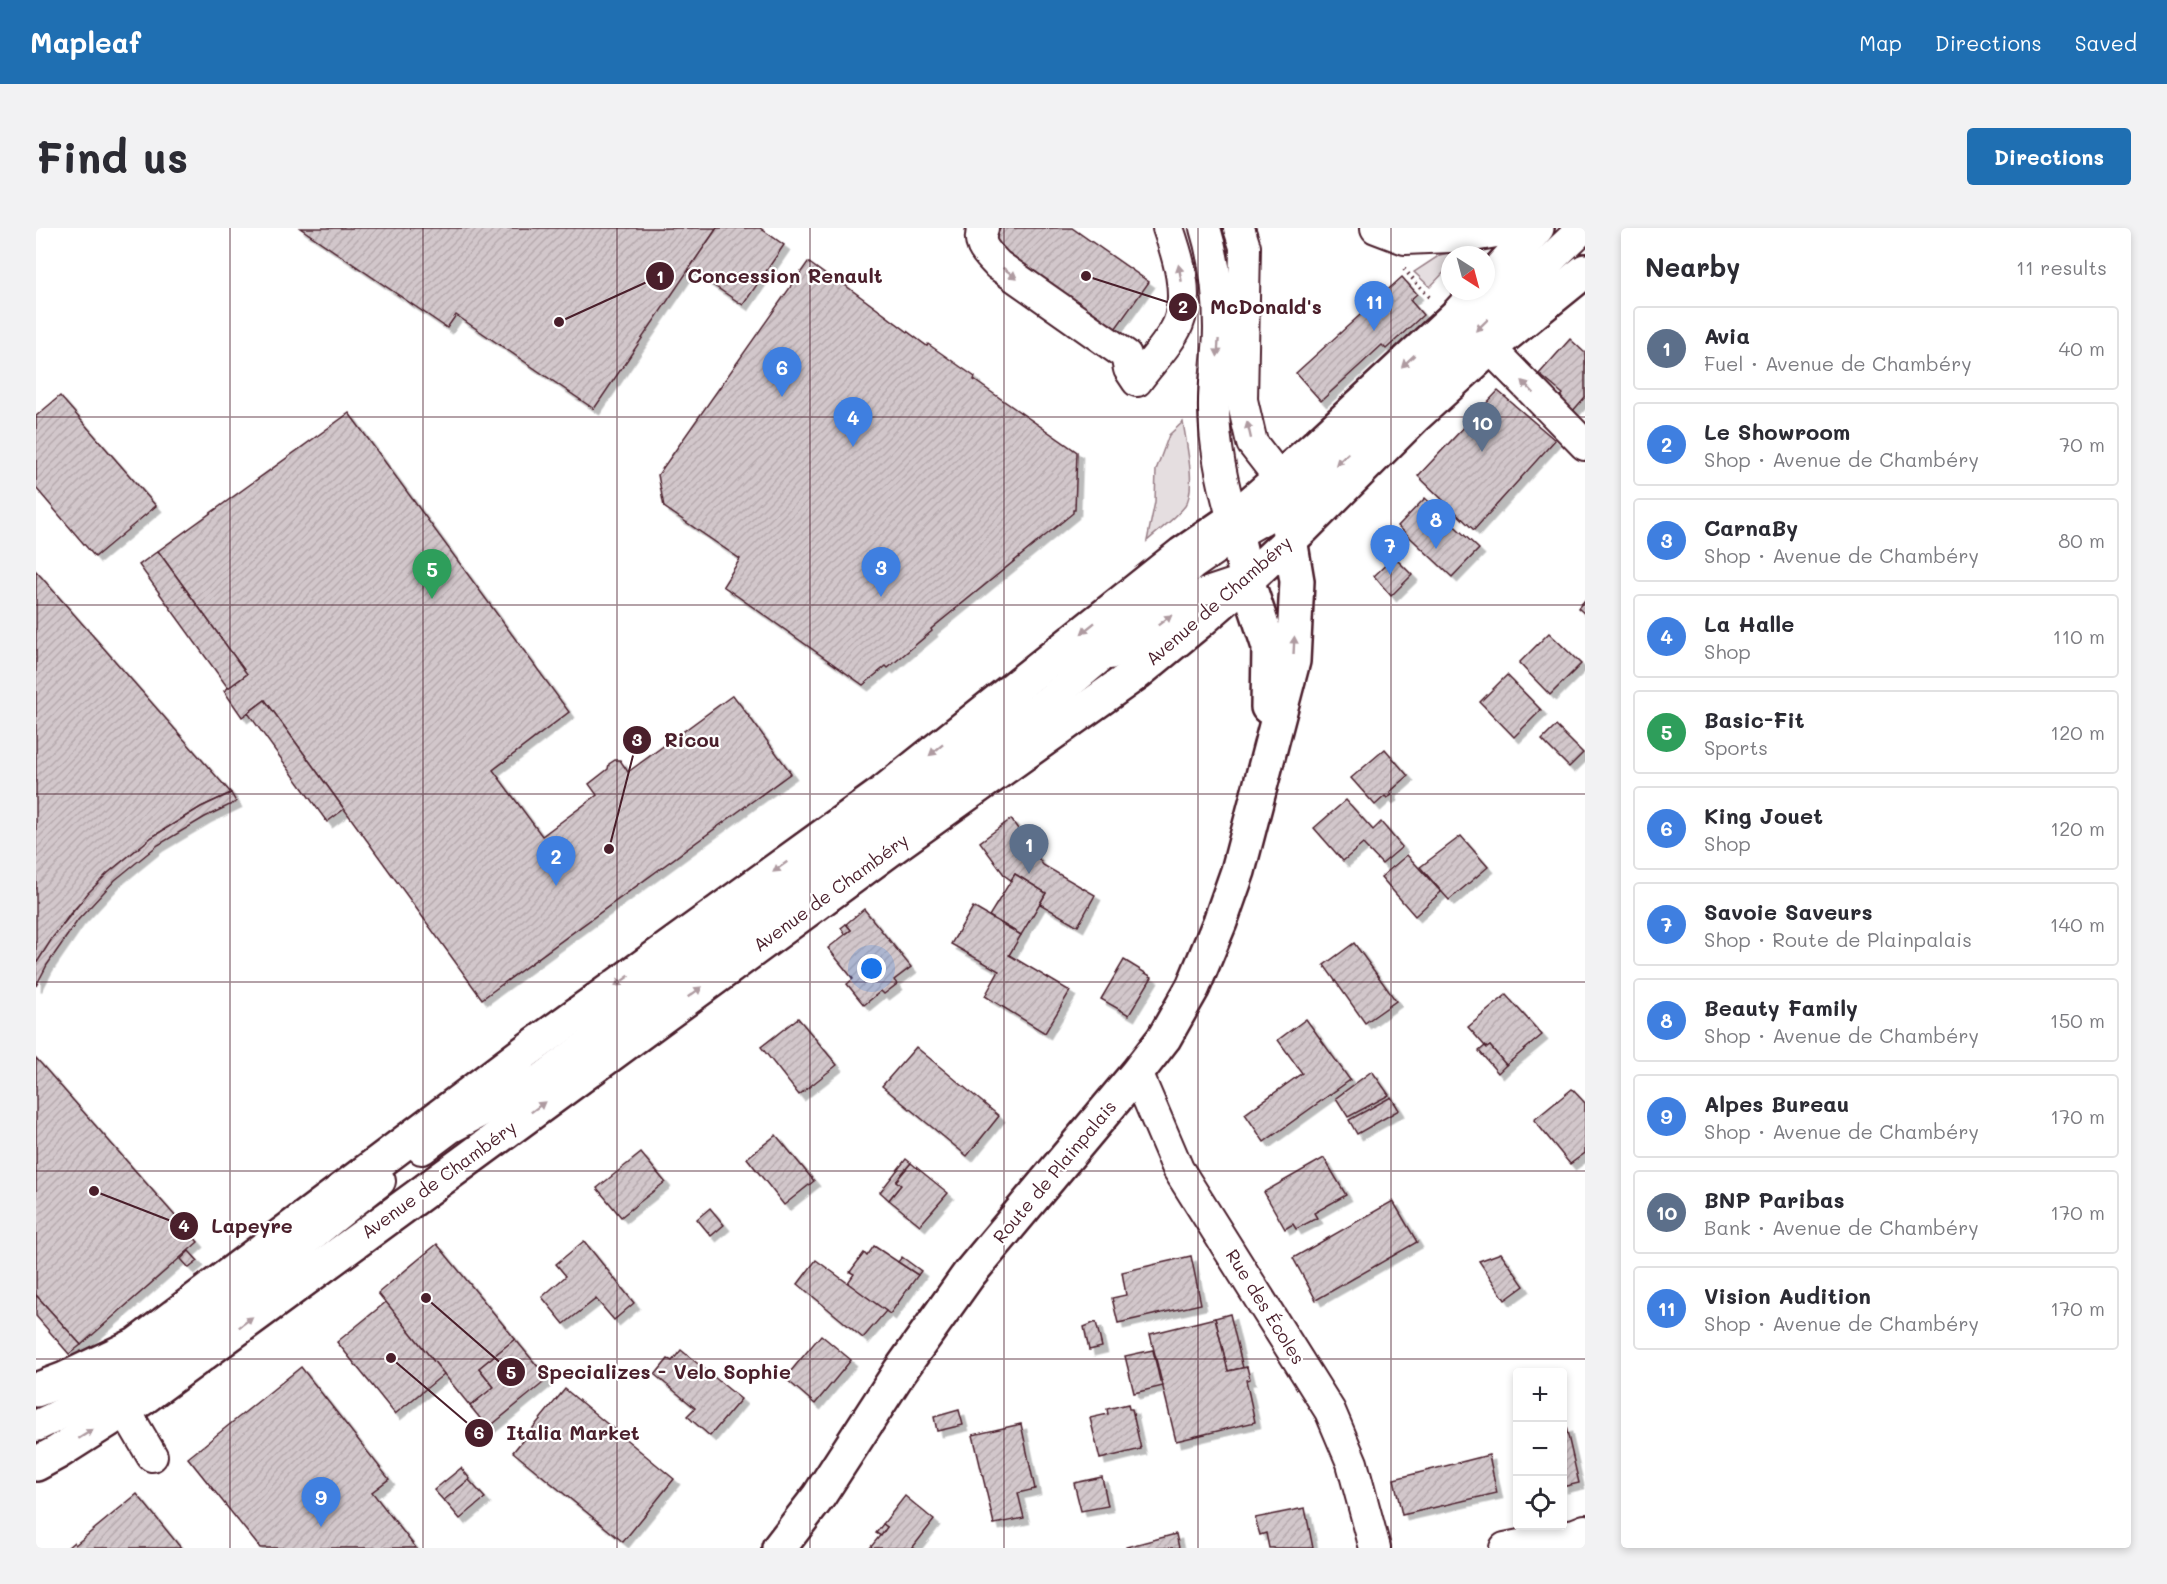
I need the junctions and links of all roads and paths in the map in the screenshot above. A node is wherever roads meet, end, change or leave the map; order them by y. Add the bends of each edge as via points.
1 (982, 228) edge
2 (1168, 228) edge
3 (1205, 228) edge
4 (1239, 228) edge
5 (1376, 228) edge
6 (1519, 228) edge
7 (1537, 228) edge
8 (1582, 228) edge
9 (1540, 270) junction
10 (1585, 271) edge
11 (1495, 274) edge
12 (1470, 300) edge
13 (1500, 339) junction
14 (1575, 436) edge
15 (1283, 493) junction
16 (1235, 526) junction
17 (1291, 539) junction
18 (1247, 580) junction
19 (1097, 660) junction
20 (1267, 763) junction
21 (1137, 1073) junction
22 (36, 1390) edge
23 (125, 1410) junction
24 (36, 1426) edge
25 (152, 1456) dead end
26 (36, 1464) edge
27 (1585, 1530) edge
28 (779, 1548) edge
29 (1375, 1548) edge
30 (1505, 1548) edge

1 -> 2 street via 980,243 998,265 1126,355 1137,381 1178,326 1182,312 1183,285
3 -> 16 street via 1218,293 1216,449
15 -> 4 street via 1252,443 1242,400 1245,247
5 - 6 street via 1405,239 1473,236
7 - 11 main road
8 - 9 street
9 - 13 street
9 -> 15 street via 1338,463
10 - 13 main road, Avenue de Chambéry
12 -> 15 main road
14 -> 13 street
13 - 17 main road, Avenue de Chambéry via 1414,417
15 - 16 main road
15 - 17 main road, Route de Plainpalais
16 - 18 main road, Route de Plainpalais
16 - 19 street via 1131,619
16 -> 22 main road via 1182,554 880,795 525,1052 136,1345
17 - 18 main road, Avenue de Chambéry
20 -> 17 main road, Route de Plainpalais via 1293,661 1297,581
19 -> 18 street via 1141,638 1195,597
18 - 20 main road, Route de Plainpalais via 1269,647
23 -> 18 main road, Avenue de Chambéry via 880,856 1138,672
19 - 24 street via 549,1074 441,1135 212,1317 139,1370
20 - 21 main road, Route de Plainpalais via 1238,871 1207,955 1170,1028
21 - 28 main road, Route de Plainpalais via 969,1274 819,1496
21 - 29 street, Rue des Écoles via 1178,1169 1330,1411 1352,1463
23 - 25 street
26 -> 23 main road, Avenue de Chambéry
27 - 30 street

